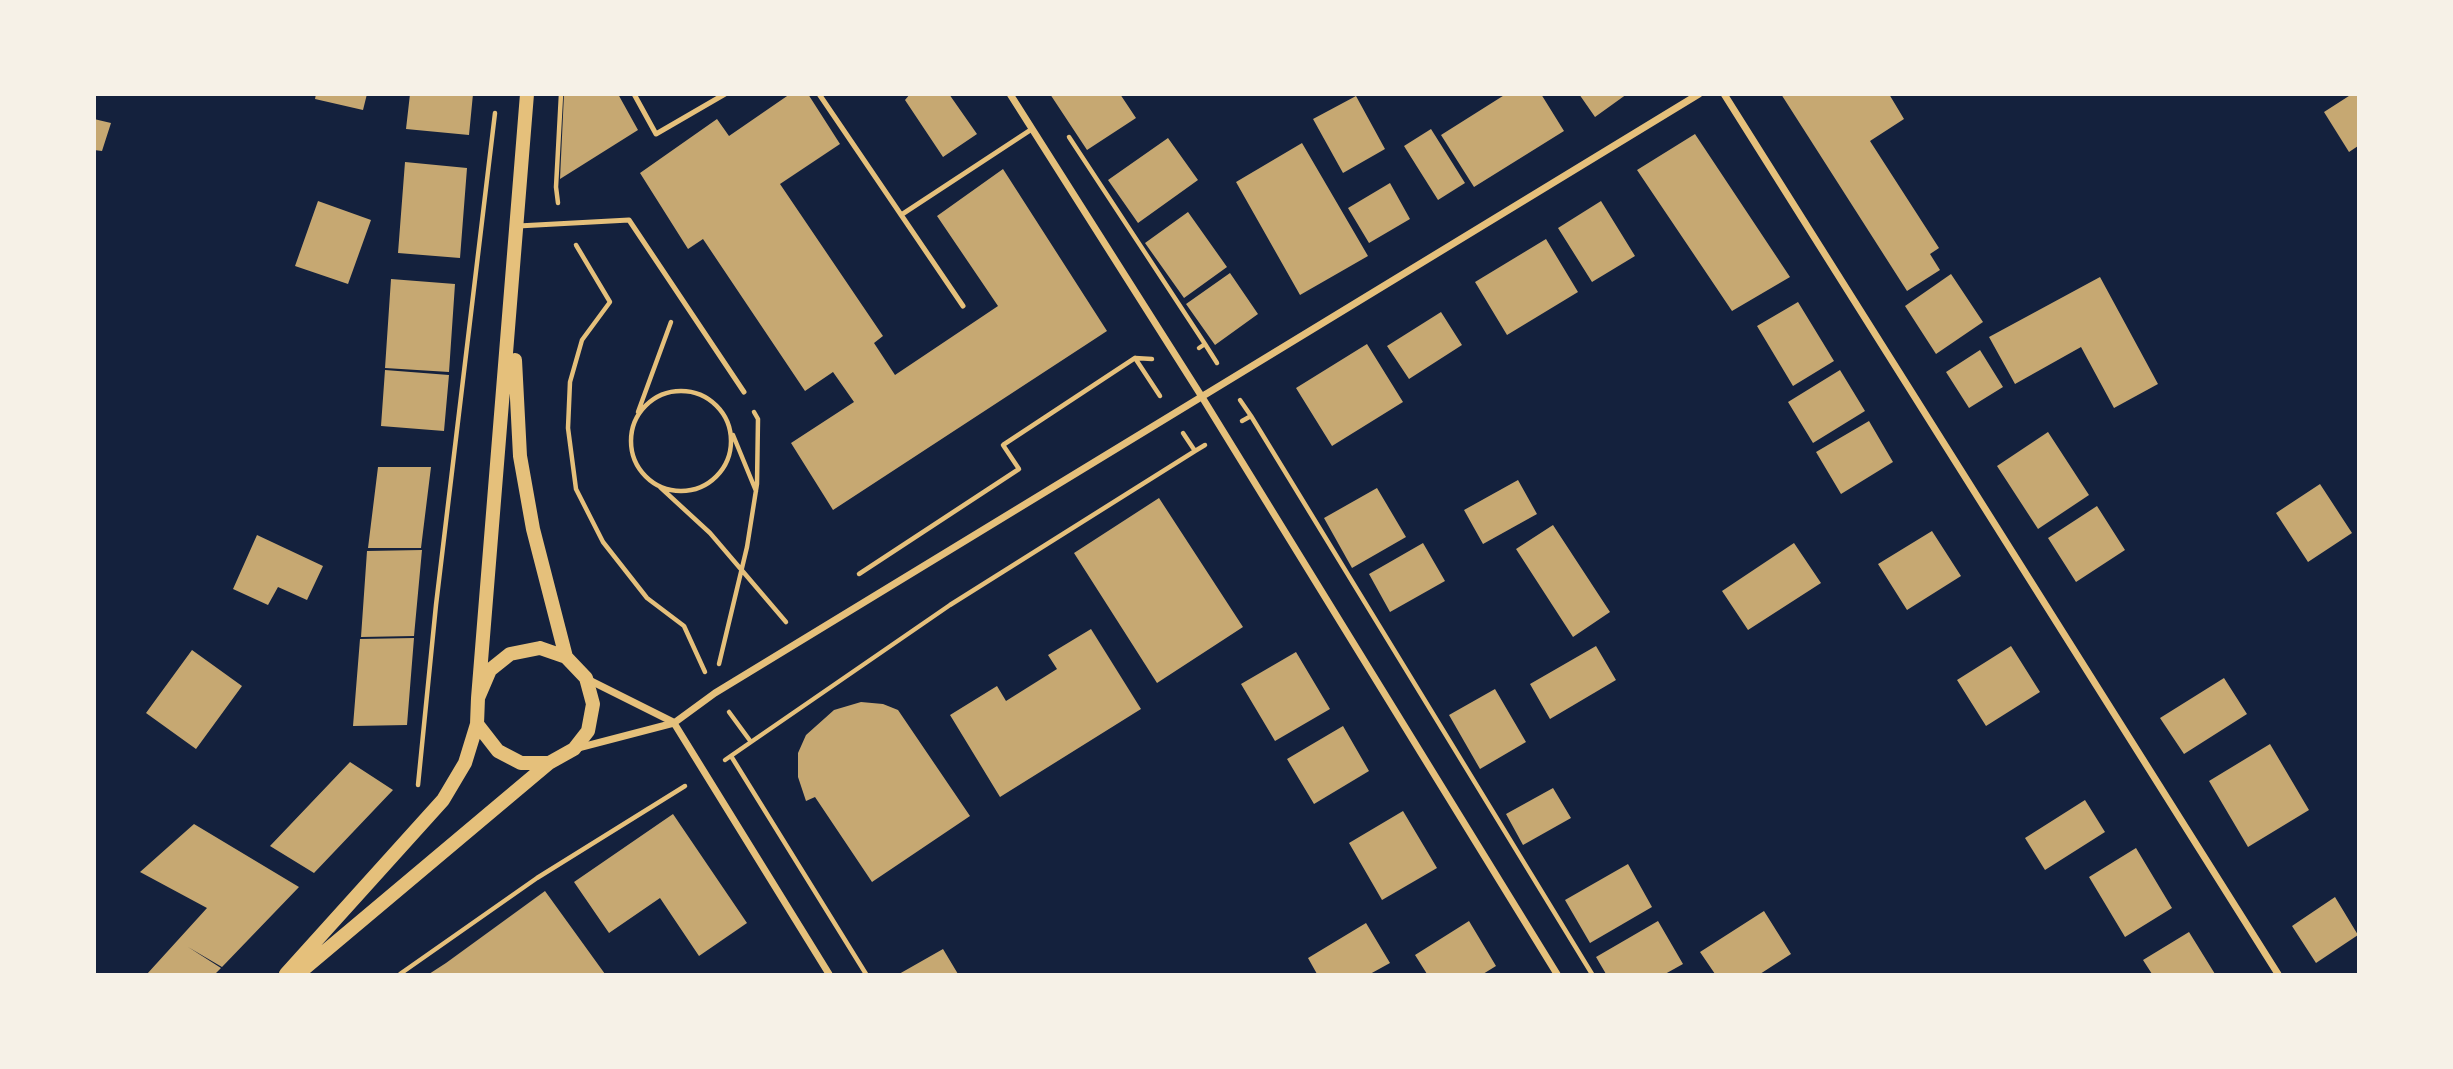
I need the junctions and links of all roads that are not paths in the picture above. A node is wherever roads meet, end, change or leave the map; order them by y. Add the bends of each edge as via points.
1 (527, 94) edge
2 (634, 94) edge
3 (725, 94) edge
4 (819, 94) edge
5 (1010, 94) edge
6 (1699, 94) edge
7 (1724, 94) edge
8 (1032, 129) junction
9 (901, 215) junction
10 (518, 226) junction
11 (963, 306) dead end
12 (512, 314) junction
13 (744, 392) road end
14 (1202, 397) junction
15 (566, 657) junction
16 (586, 678) junction
17 (478, 698) junction
18 (674, 723) junction
19 (477, 724) junction
20 (574, 749) junction
21 (549, 763) junction
22 (286, 975) edge
23 (298, 975) edge
24 (830, 975) edge
25 (1557, 975) edge
26 (2278, 975) edge

1 - 10 main road
2 - 3 lane via 656,134
4 - 9 lane
5 - 8 street
6 - 14 street
7 - 26 street
8 - 9 lane
8 - 14 street
9 - 11 lane
10 - 12 main road
10 - 13 lane via 629,220
12 - 15 main road via 520,456 533,529
12 - 17 main road
14 - 18 street via 715,693
14 - 25 street
15 - 16 main road
15 - 17 main road via 540,648 510,653 490,670
16 - 18 street
16 - 20 main road via 593,704 588,731
17 - 19 main road
18 - 20 street
18 - 24 street
19 - 21 main road via 498,751 521,762
19 - 22 main road via 465,763 443,800
20 - 21 main road
21 - 23 main road

